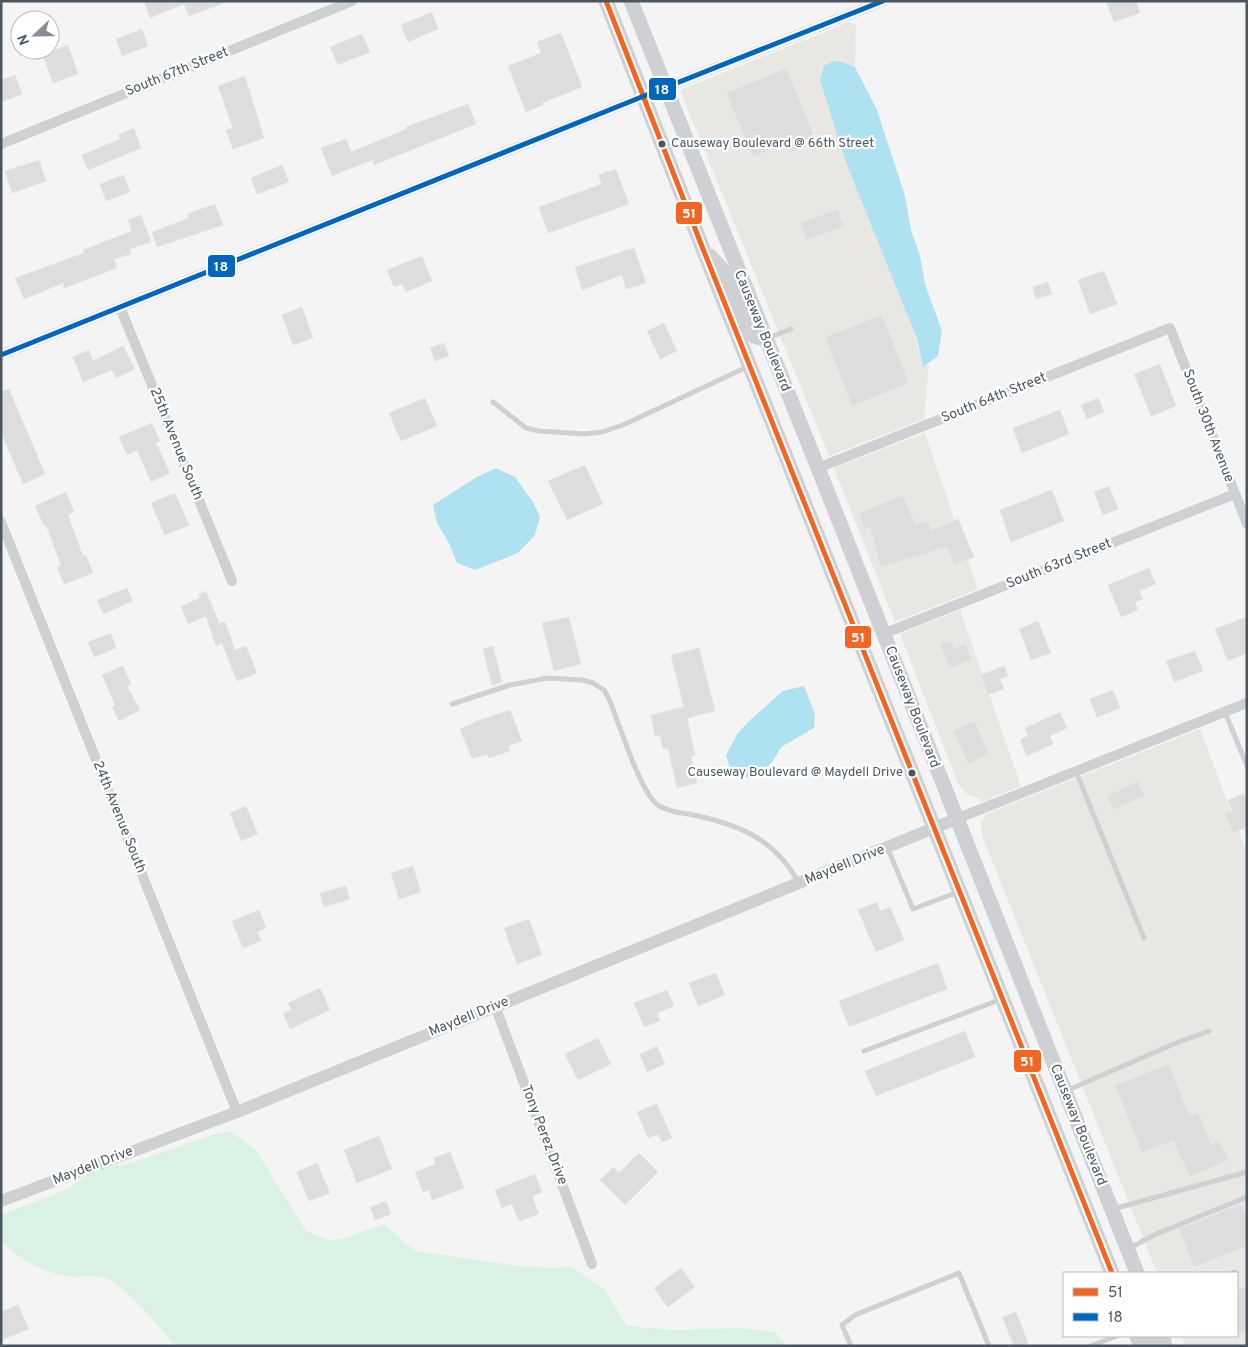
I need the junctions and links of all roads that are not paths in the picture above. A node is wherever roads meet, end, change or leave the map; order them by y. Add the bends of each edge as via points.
1 (352, 1) edge
2 (606, 1) edge
3 (631, 1) edge
4 (883, 1) edge
5 (665, 88) junction
6 (644, 96) junction
7 (1, 144) edge
8 (703, 249) junction
9 (120, 307) junction
10 (1170, 328) joint
11 (791, 329) dead end
12 (765, 339) junction
13 (1, 355) edge
14 (750, 366) junction
15 (493, 402) dead end
16 (818, 468) junction
17 (1235, 494) junction
18 (1, 522) edge
19 (1247, 524) edge
20 (232, 581) dead end
21 (883, 634) junction
22 (1247, 703) edge
23 (452, 704) dead end
24 (1226, 712) junction
25 (1247, 766) edge
26 (1076, 771) junction
27 (956, 819) junction
28 (936, 828) junction
29 (887, 847) junction
30 (799, 883) junction
31 (960, 891) junction
32 (1144, 938) dead end
33 (1003, 998) junction
34 (495, 1006) junction
35 (1209, 1031) dead end
36 (864, 1051) dead end
37 (1065, 1091) junction
38 (236, 1112) junction
39 (1247, 1172) edge
40 (1247, 1197) edge
41 (1, 1200) edge
42 (1112, 1209) junction
43 (1128, 1250) junction
44 (592, 1264) dead end
45 (1112, 1272) edge
46 (1137, 1272) edge
47 (1114, 1337) edge
48 (851, 1346) edge
49 (989, 1346) edge
50 (1090, 1346) edge

1 - 7 street, South 67th Street
2 - 6 main road, Causeway Boulevard
3 - 5 main road, Causeway Boulevard
4 - 5 street
5 - 6 street
5 - 12 main road, Causeway Boulevard
6 - 8 main road, Causeway Boulevard
6 - 9 street
8 - 12 main road via 726,275 747,327 754,336
8 - 14 main road, Causeway Boulevard
9 - 13 street
9 - 20 street, 25th Avenue South
10 - 16 street, South 64th Street
10 - 17 street, South 30th Avenue
11 - 12 lane
12 - 16 main road, Causeway Boulevard
14 - 15 lane via 624,425 602,432 584,434 526,428
14 - 28 main road, Causeway Boulevard
16 - 21 main road, Causeway Boulevard
17 - 19 street, South 30th Avenue
17 - 21 street, South 63rd Street
18 - 38 street, 24th Avenue South
21 - 27 main road, Causeway Boulevard
22 - 24 street
23 - 30 lane via 510,685 548,678 582,680 600,686 609,699 646,791 657,805 726,824 760,839 782,856
24 - 25 lane
24 - 26 street
26 - 27 street
26 - 32 lane
27 - 28 street, Maydell Drive
27 - 37 main road, Causeway Boulevard
28 - 29 street, Maydell Drive
28 - 31 main road, Causeway Boulevard
29 - 30 street, Maydell Drive
29 - 31 lane via 913,910
30 - 34 street, Maydell Drive
31 - 33 main road, Causeway Boulevard
33 - 36 lane
33 - 45 main road, Causeway Boulevard
34 - 38 street, Maydell Drive
34 - 44 street, Tony Perez Drive
35 - 37 lane
37 - 42 main road, Causeway Boulevard
38 - 41 street, Maydell Drive
39 - 42 lane
40 - 43 lane
42 - 43 main road, Causeway Boulevard
43 - 46 main road, Causeway Boulevard
47 - 50 lane
48 - 49 lane via 842,1325 855,1315 959,1273

